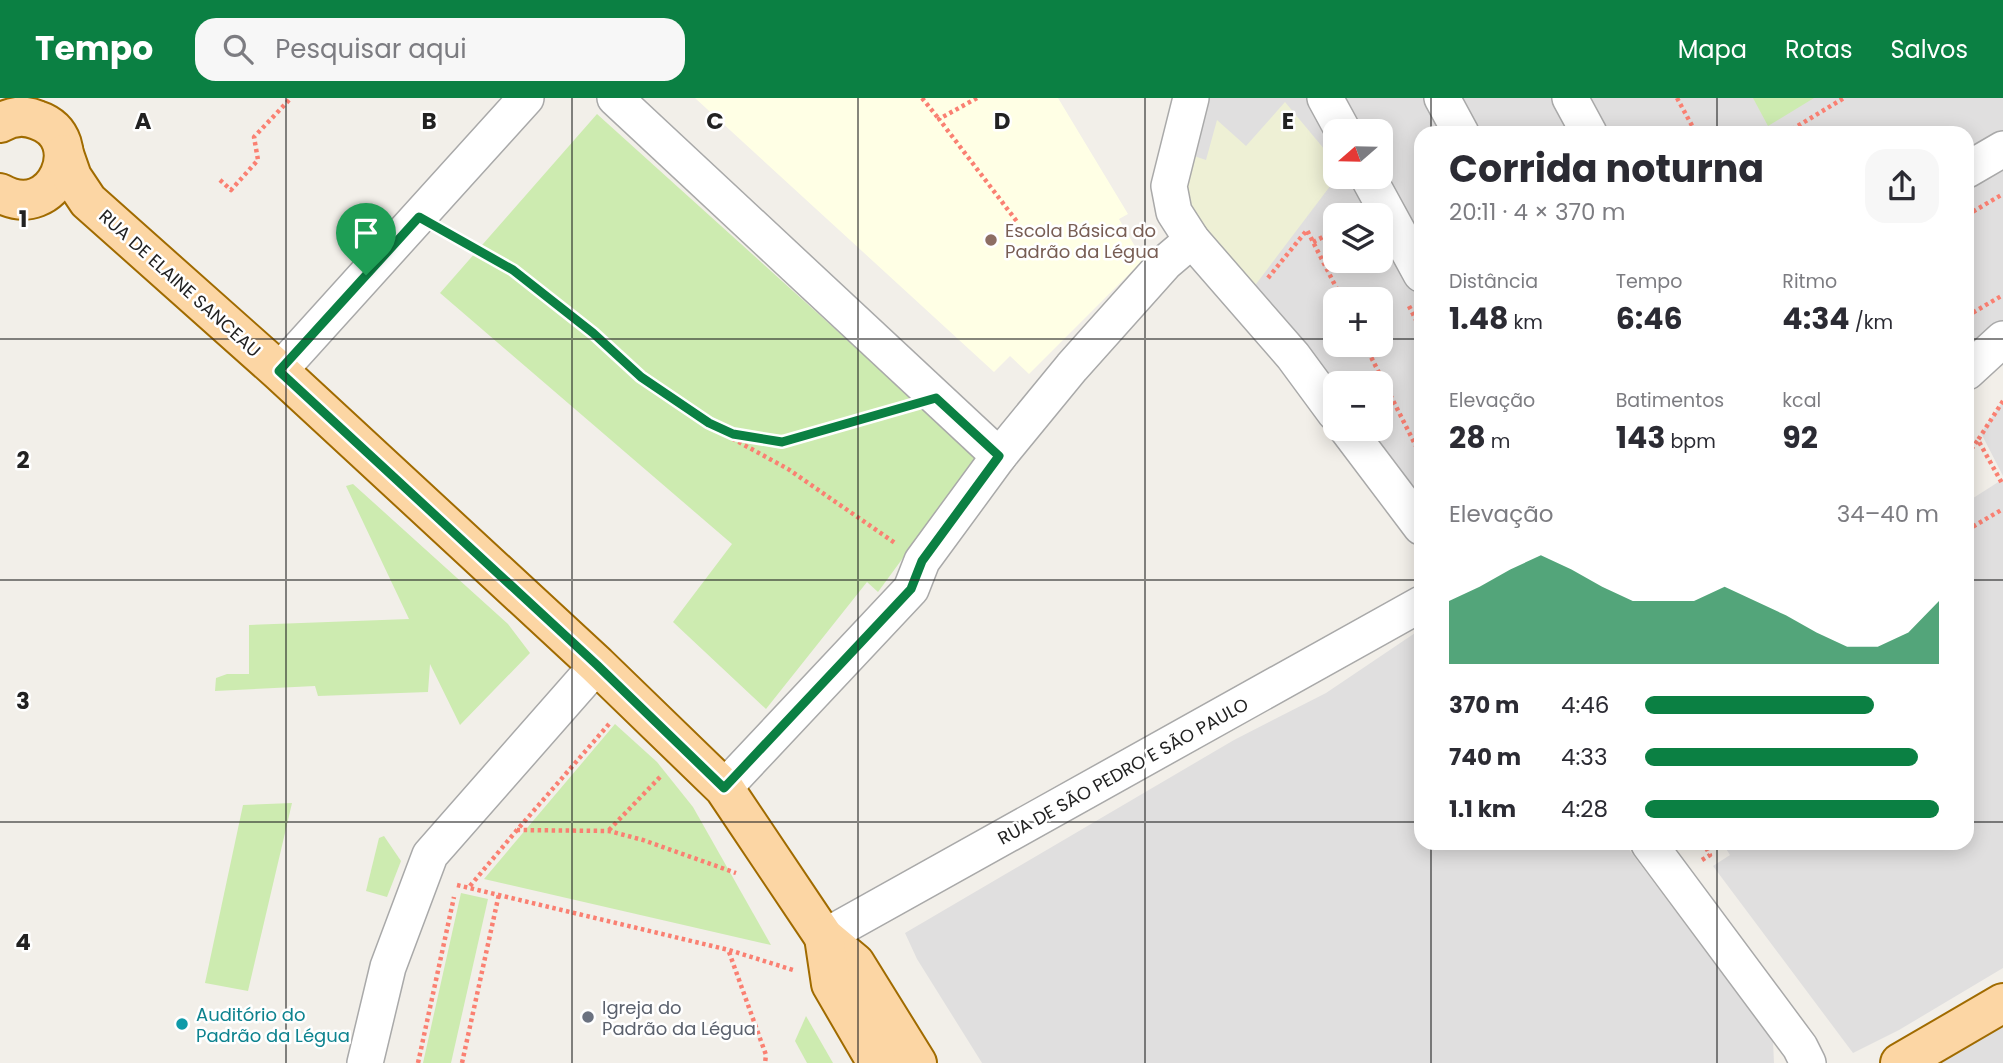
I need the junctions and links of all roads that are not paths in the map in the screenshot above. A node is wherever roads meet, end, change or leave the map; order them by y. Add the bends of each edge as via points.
1 (526, 98) edge
2 (615, 98) edge
3 (1191, 98) edge
4 (1325, 98) edge
5 (1442, 98) edge
6 (1570, 98) edge
7 (7, 113) edge
8 (1336, 119) edge
9 (1457, 126) edge
10 (1585, 126) edge
11 (2003, 149) edge
12 (64, 154) junction
13 (1974, 166) edge
14 (1375, 189) edge
15 (14, 201) edge
16 (88, 201) junction
17 (1192, 240) junction
18 (1414, 261) edge
19 (2003, 339) edge
20 (1974, 366) edge
21 (279, 371) junction
22 (1323, 398) edge
23 (1356, 441) edge
24 (999, 456) junction
25 (1414, 518) edge
26 (1414, 608) edge
27 (597, 665) junction
28 (724, 788) junction
29 (1653, 850) edge
30 (824, 937) junction
31 (2003, 1003) edge
32 (365, 1063) edge
33 (877, 1063) edge
34 (917, 1063) edge
35 (1808, 1063) edge
36 (1900, 1063) edge

1 - 21 street
2 - 24 street
3 - 17 street via 1169,194 1174,212
4 - 8 street
5 - 9 street
6 - 10 street
7 - 12 main road, RUA DE ELAINE SANCEAU via 45,123
11 - 13 street
12 - 15 main road via 58,180 49,191
12 - 16 main road, RUA DE ELAINE SANCEAU
14 - 18 street
15 - 16 main road, RUA DE ELAINE SANCEAU via 61,195
16 - 21 main road, RUA DE ELAINE SANCEAU
17 - 22 street
17 - 24 street via 1165,263 1081,356
19 - 20 street
21 - 27 main road, RUA DE ELAINE SANCEAU
23 - 25 street
24 - 28 street via 922,561 911,589
26 - 30 street, RUA DE SÃO PEDRO E SÃO PAULO
27 - 28 main road, RUA DE ELAINE SANCEAU
27 - 32 street via 430,855 388,967
28 - 30 main road, RUA DE ELAINE SANCEAU
29 - 35 street
30 - 33 main road, RUA DE ELAINE SANCEAU via 831,984
30 - 34 main road, RUA DE ELAINE SANCEAU via 855,962
31 - 36 main road

